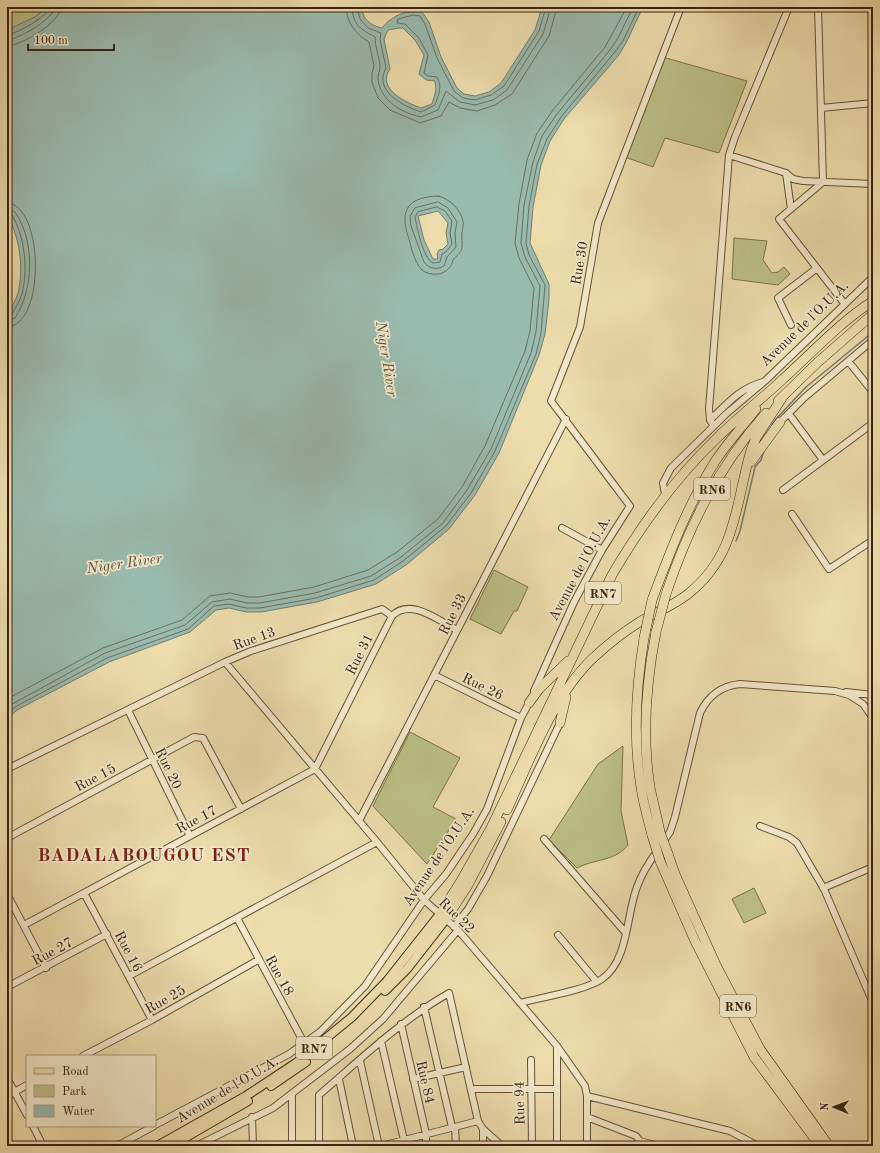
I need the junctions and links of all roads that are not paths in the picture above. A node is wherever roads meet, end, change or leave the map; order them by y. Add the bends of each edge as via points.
1 (681, 7) edge
2 (789, 7) edge
3 (818, 7) edge
4 (873, 7) edge
5 (854, 8) dead end
6 (873, 103) edge
7 (821, 108) junction
8 (729, 155) junction
9 (786, 173) junction
10 (823, 182) junction
11 (873, 184) edge
12 (791, 209) junction
13 (817, 268) junction
14 (873, 277) edge
15 (873, 302) edge
16 (844, 303) junction
17 (873, 314) edge
18 (791, 325) dead end
19 (873, 340) edge
20 (848, 361) junction
21 (873, 392) edge
22 (768, 393) junction
23 (782, 398) junction
24 (789, 414) junction
25 (566, 419) junction
26 (780, 422) joint
27 (712, 423) junction
28 (873, 423) edge
29 (823, 460) junction
30 (746, 470) junction
31 (783, 490) dead end
32 (665, 494) junction
33 (630, 506) joint
34 (792, 514) dead end
35 (562, 528) dead end
36 (873, 540) edge
37 (602, 550) junction
38 (392, 616) junction
39 (457, 630) junction
40 (572, 658) junction
41 (225, 662) junction
42 (434, 675) junction
43 (569, 686) junction
44 (835, 691) junction
45 (873, 695) edge
46 (529, 703) junction
47 (128, 710) junction
48 (521, 718) junction
49 (873, 718) edge
50 (560, 723) joint
51 (151, 760) junction
52 (315, 769) junction
53 (7, 770) edge
54 (241, 809) junction
55 (359, 820) junction
56 (760, 826) dead end
57 (656, 833) junction
58 (190, 836) junction
59 (7, 838) edge
60 (544, 839) dead end
61 (377, 842) junction
62 (873, 867) edge
63 (823, 888) junction
64 (84, 893) junction
65 (7, 894) edge
66 (424, 900) junction
67 (443, 916) junction
68 (236, 918) junction
69 (24, 925) junction
70 (456, 929) junction
71 (625, 932) junction
72 (107, 934) junction
73 (558, 935) dead end
74 (258, 960) junction
75 (46, 968) junction
76 (129, 976) junction
77 (597, 982) junction
78 (7, 988) edge
79 (520, 1003) junction
80 (873, 1004) edge
81 (424, 1007) junction
82 (152, 1020) junction
83 (401, 1024) junction
84 (381, 1041) junction
85 (304, 1043) junction
86 (557, 1046) junction
87 (85, 1055) edge
88 (531, 1060) dead end
89 (360, 1061) junction
90 (466, 1067) junction
91 (440, 1073) junction
92 (7, 1078) edge
93 (339, 1079) junction
94 (413, 1079) junction
95 (26, 1085) edge
96 (471, 1089) junction
97 (531, 1089) junction
98 (557, 1090) junction
99 (14, 1091) junction
100 (292, 1095) junction
101 (7, 1096) edge
102 (587, 1096) junction
103 (26, 1113) edge
104 (252, 1117) junction
105 (587, 1117) junction
106 (478, 1121) junction
107 (156, 1125) edge
108 (34, 1127) edge
109 (152, 1127) edge
110 (454, 1127) junction
111 (483, 1129) junction
112 (426, 1134) junction
113 (404, 1140) junction
114 (640, 1143) edge
115 (43, 1146) edge
116 (117, 1146) edge
117 (157, 1146) edge
118 (171, 1146) edge
119 (196, 1146) edge
120 (252, 1146) edge
121 (292, 1146) edge
122 (319, 1146) edge
123 (353, 1146) edge
124 (380, 1146) edge
125 (426, 1146) edge
126 (456, 1146) edge
127 (483, 1146) edge
128 (502, 1146) edge
129 (532, 1146) edge
130 (557, 1146) edge
131 (587, 1146) edge
132 (658, 1146) edge
133 (758, 1146) edge
134 (820, 1146) edge
135 (829, 1146) edge

1 - 25 street, Rue 30 via 598,223 580,327 551,401
2 - 8 street
3 - 7 street
4 - 5 street
6 - 7 street
7 - 10 street
8 - 9 street
8 - 27 street via 709,409
9 - 10 street via 793,179
9 - 12 street
10 - 11 street
10 - 12 street
12 - 13 street via 779,219
13 - 16 street
13 - 18 street via 778,298
14 - 16 street, Avenue de l'O.U.A.
15 - 22 highway, Avenue de l'O.U.A. / RN6 via 849,319
16 - 27 street, Avenue de l'O.U.A. via 765,381
17 - 23 highway, RN6 via 818,362
19 - 20 street
20 - 21 street
20 - 24 street
22 - 32 highway, RN7 via 718,437
22 - 57 highway, RN6, bridge via 716,460 698,492 670,552 652,600 640,661 637,708 641,787
23 - 30 highway, RN7 via 756,438
23 - 57 highway, RN6, bridge via 733,453 698,512 666,594 651,660 646,708 646,749
24 - 26 street
24 - 29 street
25 - 33 street, Rue 30
25 - 39 street, Rue 33
26 - 30 highway
27 - 32 street, Avenue de l'O.U.A. via 671,468 664,484
28 - 29 street
29 - 31 street
30 - 43 highway, RN7 via 731,534 708,574 688,594 639,622 592,658
32 - 40 highway, RN7 via 631,542 612,575
33 - 37 street, Avenue de l'O.U.A.
34 - 36 street via 828,569
35 - 37 street
37 - 46 street, Avenue de l'O.U.A. via 574,602
38 - 39 street via 402,609 418,610
38 - 41 street, Rue 13 via 382,609 251,650
38 - 52 street, Rue 31
39 - 42 street, Rue 33
40 - 46 highway via 539,689
40 - 67 highway, RN7 via 491,828
41 - 47 street, Rue 13
41 - 52 street, Rue 22
42 - 48 street, Rue 26
42 - 55 street, Rue 33
43 - 50 highway
43 - 67 highway, RN7 via 550,719 486,853 468,885
44 - 45 street
44 - 49 street via 857,699
44 - 71 street via 740,684 722,688 705,702 694,732 670,832 642,873
46 - 48 street, Avenue de l'O.U.A.
47 - 51 street, Rue 20
47 - 53 street, Rue 13
48 - 66 street, Avenue de l'O.U.A. via 487,809 469,841
50 - 70 street via 487,876
51 - 54 street, Rue 15 via 194,737 203,738
51 - 58 street, Rue 20
51 - 59 street, Rue 15
52 - 54 street, Rue 17
52 - 55 street, Rue 22
54 - 58 street, Rue 17
55 - 61 street, Rue 22
56 - 63 street via 797,842
57 - 134 highway, RN6, bridge via 660,861 708,967 754,1057
57 - 135 highway, RN6, bridge via 668,854 716,965 760,1049
58 - 64 street, Rue 17
60 - 71 street
61 - 66 street, Rue 22
61 - 68 street
62 - 63 street
63 - 80 street
64 - 69 street, Rue 17
64 - 72 street, Rue 16
65 - 69 street
66 - 67 street, Rue 22
66 - 85 street, Avenue de l'O.U.A. via 365,986 320,1032
67 - 70 street, Rue 22
67 - 117 main road, Avenue de l'O.U.A. / RN7 via 352,1017 296,1063 246,1096
67 - 118 main road, Avenue de l'O.U.A. / RN7 via 407,969 355,1021 297,1070
68 - 74 street, Rue 18
68 - 76 street
69 - 75 street
70 - 79 street, Rue 22
70 - 100 street via 383,1019
71 - 77 street via 620,954 612,970
72 - 75 street, Rue 27
72 - 76 street, Rue 16
73 - 77 street
74 - 82 street, Rue 25
74 - 85 street, Rue 18
75 - 78 street, Rue 27
76 - 82 street, Rue 16
77 - 79 street
79 - 86 street, Rue 22
81 - 83 street
81 - 90 street via 449,993
81 - 91 street
82 - 87 street, Rue 25
83 - 84 street
83 - 94 street, Rue 84
84 - 89 street
84 - 113 street
85 - 107 street, Avenue de l'O.U.A. via 289,1054
86 - 98 street
86 - 102 street, Rue 22 via 579,1075
88 - 97 street, Rue 94
89 - 93 street
89 - 124 street
90 - 91 street
90 - 96 street
91 - 94 street
91 - 110 street
92 - 99 street
93 - 122 street via 319,1095
93 - 123 street
94 - 112 street, Rue 84
95 - 99 street
96 - 97 street
96 - 106 street
97 - 98 street
97 - 129 street, Rue 94
98 - 130 street
99 - 101 street
99 - 103 street
100 - 104 street via 273,1108
100 - 121 street
102 - 105 street, Rue 22
102 - 133 street via 730,1131
104 - 119 street
104 - 120 street
105 - 114 street via 636,1136
105 - 131 street, Rue 22
106 - 110 street
106 - 111 street
108 - 115 street
109 - 116 street, Avenue de l'O.U.A.
110 - 112 street
110 - 126 street
111 - 127 street
111 - 128 street
112 - 113 street
112 - 125 street, Rue 84
113 - 124 street
114 - 132 street

